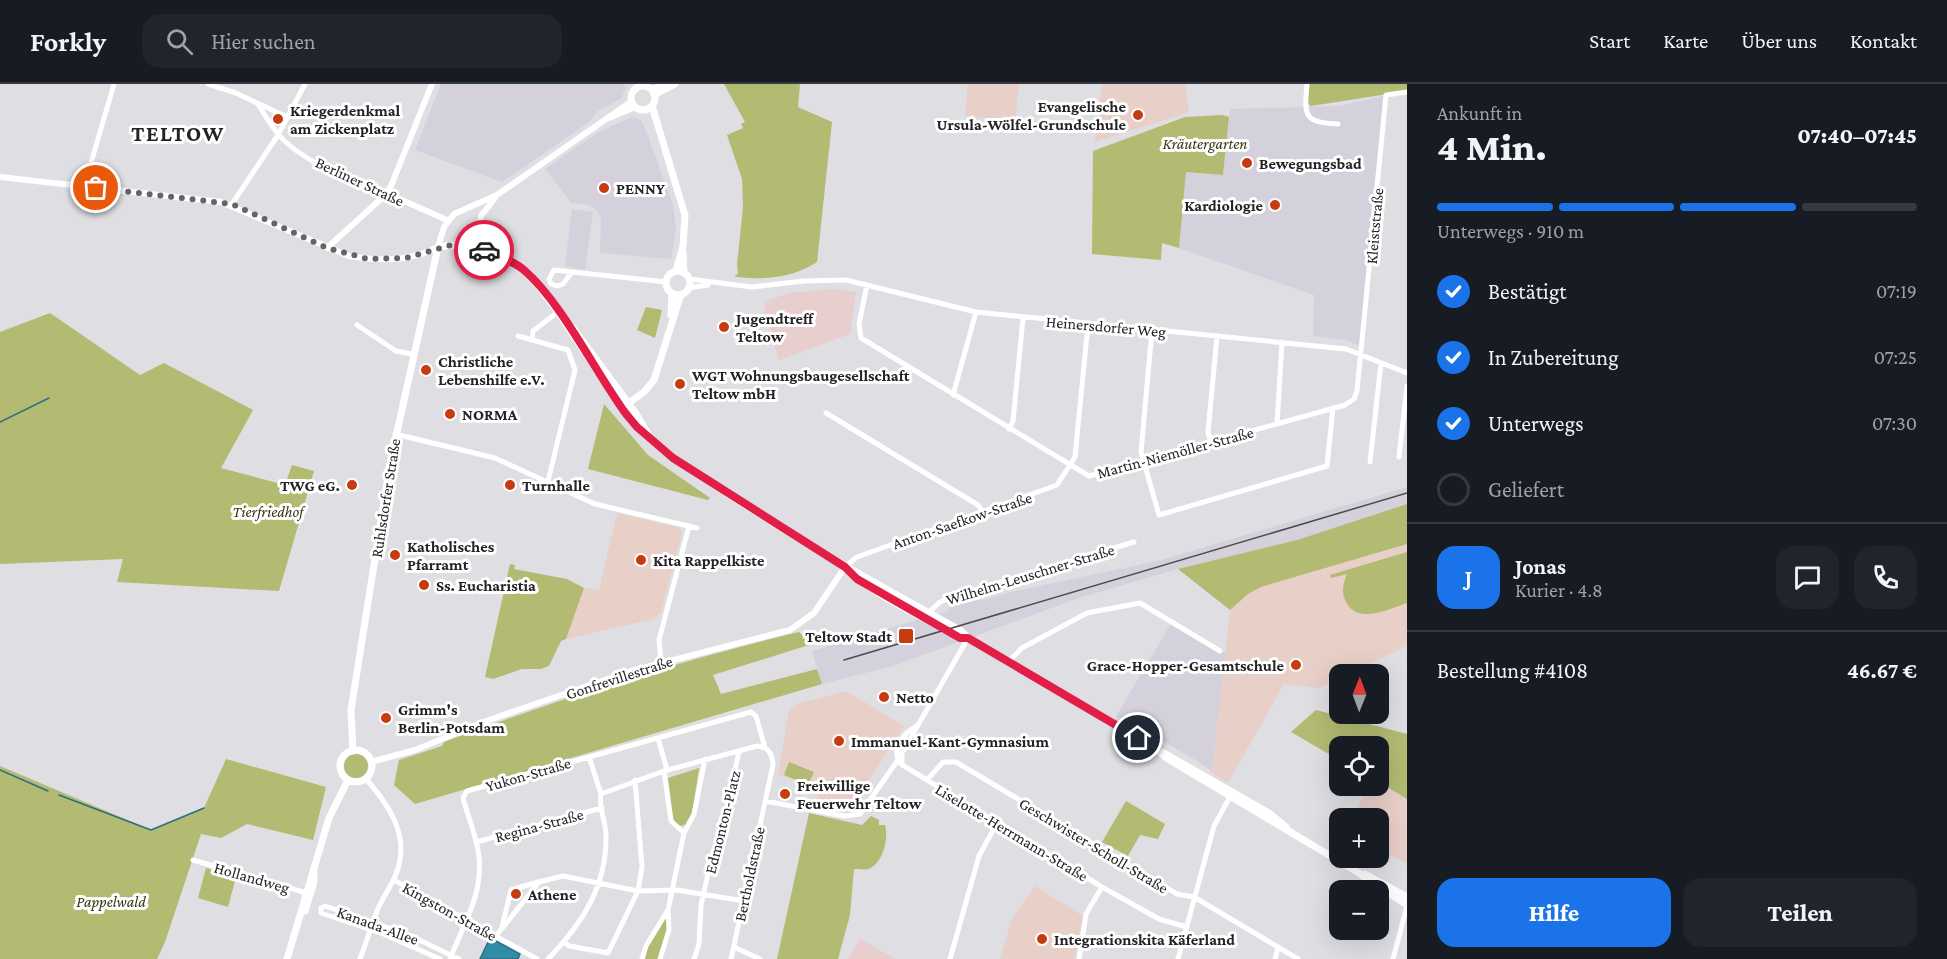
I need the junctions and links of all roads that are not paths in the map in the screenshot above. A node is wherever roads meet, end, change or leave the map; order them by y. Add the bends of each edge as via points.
1 (114, 84) edge
2 (208, 84) edge
3 (305, 84) edge
4 (432, 84) edge
5 (665, 84) edge
6 (675, 84) edge
7 (1307, 84) edge
8 (637, 86) edge
9 (1407, 92) edge
10 (653, 93) junction
11 (258, 104) junction
12 (633, 104) junction
13 (652, 106) junction
14 (644, 110) junction
15 (287, 117) junction
16 (1338, 124) dead end
17 (657, 129) junction
18 (278, 135) junction
19 (0, 177) edge
20 (84, 187) junction
21 (386, 193) junction
22 (497, 195) junction
23 (232, 204) junction
24 (447, 220) junction
25 (683, 246) junction
26 (438, 247) junction
27 (476, 247) junction
28 (327, 248) junction
29 (572, 272) dead end
30 (676, 272) junction
31 (687, 276) junction
32 (667, 282) junction
33 (715, 285) junction
34 (867, 285) junction
35 (689, 288) junction
36 (676, 294) junction
37 (558, 312) junction
38 (976, 312) junction
39 (1023, 318) junction
40 (1088, 324) junction
41 (357, 325) dead end
42 (1152, 330) junction
43 (518, 336) dead end
44 (1217, 336) junction
45 (532, 339) junction
46 (1282, 342) junction
47 (412, 354) junction
48 (1362, 356) junction
49 (1381, 363) junction
50 (1407, 374) edge
51 (1407, 386) edge
52 (953, 395) junction
53 (629, 404) junction
54 (622, 408) junction
55 (1333, 408) junction
56 (826, 413) dead end
57 (1276, 424) junction
58 (1009, 429) junction
59 (395, 434) junction
60 (649, 436) junction
61 (1211, 443) junction
62 (1399, 457) dead end
63 (1144, 461) junction
64 (1370, 462) dead end
65 (1070, 464) junction
66 (548, 481) junction
67 (983, 512) junction
68 (688, 526) junction
69 (697, 528) dead end
70 (1134, 542) dead end
71 (845, 567) junction
72 (929, 612) junction
73 (968, 638) junction
74 (1220, 651) dead end
75 (661, 662) junction
76 (1008, 662) junction
77 (917, 726) junction
78 (658, 738) junction
79 (765, 748) junction
80 (353, 751) junction
81 (739, 751) junction
82 (589, 757) junction
83 (705, 759) junction
84 (898, 760) junction
85 (371, 762) junction
86 (905, 766) junction
87 (665, 770) junction
88 (366, 778) junction
89 (348, 780) junction
90 (635, 780) junction
91 (927, 780) junction
92 (602, 794) junction
93 (1232, 795) junction
94 (765, 801) junction
95 (602, 808) junction
96 (997, 823) junction
97 (684, 833) junction
98 (476, 842) junction
99 (193, 860) dead end
100 (1354, 870) junction
101 (394, 880) junction
102 (539, 882) junction
103 (599, 883) junction
104 (1102, 887) junction
105 (638, 891) junction
106 (672, 891) junction
107 (308, 893) junction
108 (705, 893) junction
109 (1194, 897) junction
110 (1407, 897) edge
111 (744, 901) junction
112 (1407, 905) edge
113 (668, 910) junction
114 (374, 921) junction
115 (467, 921) junction
116 (1187, 927) junction
117 (371, 929) junction
118 (501, 929) junction
119 (496, 936) junction
120 (564, 942) junction
121 (734, 947) junction
122 (1278, 947) junction
123 (451, 956) edge
124 (287, 959) edge
125 (360, 959) edge
126 (440, 959) edge
127 (459, 959) edge
128 (537, 959) edge
129 (548, 959) edge
130 (642, 959) edge
131 (660, 959) edge
132 (694, 959) edge
133 (731, 959) edge
134 (760, 959) edge
135 (950, 959) edge
136 (1079, 959) edge
137 (1179, 959) edge
138 (1275, 959) edge
139 (1298, 959) edge
140 (1393, 959) edge

1 - 20 street
2 - 11 street
3 - 15 street
4 - 21 street
5 - 10 main road
6 - 10 main road
7 - 16 street via 1308,118
8 - 10 main road
8 - 12 main road
9 - 48 street, Kleiststraße via 1386,95
10 - 13 main road
11 - 15 street
11 - 18 street
12 - 14 main road
12 - 22 street
13 - 14 main road
13 - 17 main road
14 - 17 main road
15 - 18 street
17 - 25 main road via 683,205
18 - 21 street, Berliner Straße via 331,170
18 - 23 street
19 - 20 street
20 - 23 street
21 - 24 street, Berliner Straße
21 - 28 street
22 - 24 street
22 - 27 street via 481,216
23 - 28 street
24 - 26 street
25 - 30 main road
25 - 31 main road
26 - 27 main road
26 - 28 street via 423,255 389,260 358,258
26 - 47 main road, Ruhlsdorfer Straße
27 - 37 main road via 524,270
29 - 32 street
30 - 31 main road
30 - 32 main road via 669,275
31 - 33 street
31 - 35 main road
32 - 36 main road
33 - 34 street, Heinersdorfer Weg via 764,287 835,279
33 - 35 street
34 - 38 street, Heinersdorfer Weg
34 - 52 street, Martin-Niemöller-Straße via 858,324 861,338
35 - 36 main road
36 - 53 main road via 654,380
37 - 45 street via 533,331
37 - 53 main road
37 - 54 main road
38 - 39 street, Heinersdorfer Weg
38 - 52 street
39 - 40 street, Heinersdorfer Weg
39 - 58 street
40 - 42 street, Heinersdorfer Weg
40 - 65 street via 1075,457
41 - 47 street via 396,351
42 - 44 street, Heinersdorfer Weg
42 - 63 street via 1141,452
43 - 45 street
44 - 46 street, Heinersdorfer Weg
44 - 61 street via 1208,432
45 - 66 street via 568,351 575,370
46 - 48 street, Heinersdorfer Weg via 1346,350
46 - 57 street
47 - 59 main road, Ruhlsdorfer Straße
48 - 49 street, Heinersdorfer Weg
48 - 55 street, Martin-Niemöller-Straße via 1354,399
49 - 50 street, Heinersdorfer Weg
49 - 64 street
51 - 62 street
52 - 58 street, Martin-Niemöller-Straße
53 - 54 main road
53 - 60 main road
54 - 60 main road
55 - 57 street, Martin-Niemöller-Straße
55 - 63 street via 1327,466 1159,515
56 - 67 street via 978,505
57 - 61 street, Martin-Niemöller-Straße
58 - 65 street, Martin-Niemöller-Straße
59 - 66 street via 495,458
59 - 80 main road, Ruhlsdorfer Straße via 351,710
60 - 71 main road via 673,458
61 - 63 street, Martin-Niemöller-Straße
63 - 65 street, Martin-Niemöller-Straße via 1089,476
65 - 67 street, Anton-Saefkow-Straße via 1054,488
66 - 68 street via 595,504
67 - 71 street, Anton-Saefkow-Straße via 857,557
68 - 69 street
68 - 75 street via 659,639
70 - 72 street, Wilhelm-Leuschner-Straße via 958,595 939,602
71 - 72 main road
71 - 73 main road via 857,579 918,615 960,638
71 - 75 street, Gonfrevillestraße via 819,607 797,627
72 - 73 main road
73 - 76 main road
73 - 77 street
74 - 76 street via 1140,603 1087,613 1022,648
75 - 85 street, Gonfrevillestraße
76 - 93 main road via 1173,756
77 - 84 street via 900,742
77 - 86 street via 901,757
78 - 79 street, Yukon-Straße via 751,712 756,716
78 - 82 street, Yukon-Straße
78 - 87 street
79 - 81 street
79 - 94 street, Bertholdstraße via 772,755
80 - 85 main road via 366,754
80 - 89 main road via 344,756 340,765
81 - 83 street
81 - 108 street, Edmonton-Platz
82 - 92 street
82 - 98 street, Yukon-Straße via 467,791 463,798
83 - 87 street
83 - 97 street, Edmonton-Platz via 694,814
84 - 86 street, Liselotte-Herrmann-Straße
84 - 94 street via 860,814 844,816
85 - 88 main road
86 - 91 street, Liselotte-Herrmann-Straße
87 - 90 street
87 - 97 street via 671,821
88 - 89 main road
88 - 101 street via 398,826 401,852
89 - 107 main road via 329,818
90 - 92 street
90 - 105 street via 642,852
91 - 96 street, Liselotte-Herrmann-Straße
91 - 109 street, Geschwister-Scholl-Straße via 943,762 956,762 1177,894
92 - 95 street
93 - 100 main road via 1269,813 1290,831
93 - 109 street via 1214,826
94 - 111 street, Bertholdstraße
95 - 98 street, Regina-Straße
95 - 103 street via 606,835
96 - 104 street, Liselotte-Herrmann-Straße
96 - 135 street via 979,856
97 - 106 street, Edmonton-Platz
98 - 115 street via 479,883
99 - 107 street, Hollandweg
100 - 110 main road
100 - 112 main road
101 - 114 street
101 - 115 street, Kingston-Straße
102 - 103 street via 563,876
102 - 118 street
102 - 118 street via 511,890
103 - 105 street
103 - 120 street via 588,908
104 - 116 street, Liselotte-Herrmann-Straße via 1159,919
104 - 136 street via 1086,914
105 - 106 street
105 - 120 street via 608,953
106 - 108 street
106 - 113 street, Edmonton-Platz
107 - 124 main road
108 - 111 street
108 - 132 street, Edmonton-Platz
109 - 116 street
109 - 122 street, Geschwister-Scholl-Straße
111 - 121 street, Bertholdstraße
112 - 140 street
113 - 130 street
113 - 131 street via 669,930
114 - 117 street
114 - 117 street, Kanada-Allee via 321,908 323,914
114 - 123 street, Kanada-Allee
115 - 119 street, Kingston-Straße
115 - 123 street
116 - 137 street
117 - 125 street
117 - 126 street, Kanada-Allee
118 - 119 street
119 - 128 street, Kingston-Straße
120 - 129 street
121 - 133 street, Bertholdstraße
121 - 134 street
122 - 138 street
122 - 139 street, Geschwister-Scholl-Straße
123 - 127 street, Kanada-Allee

